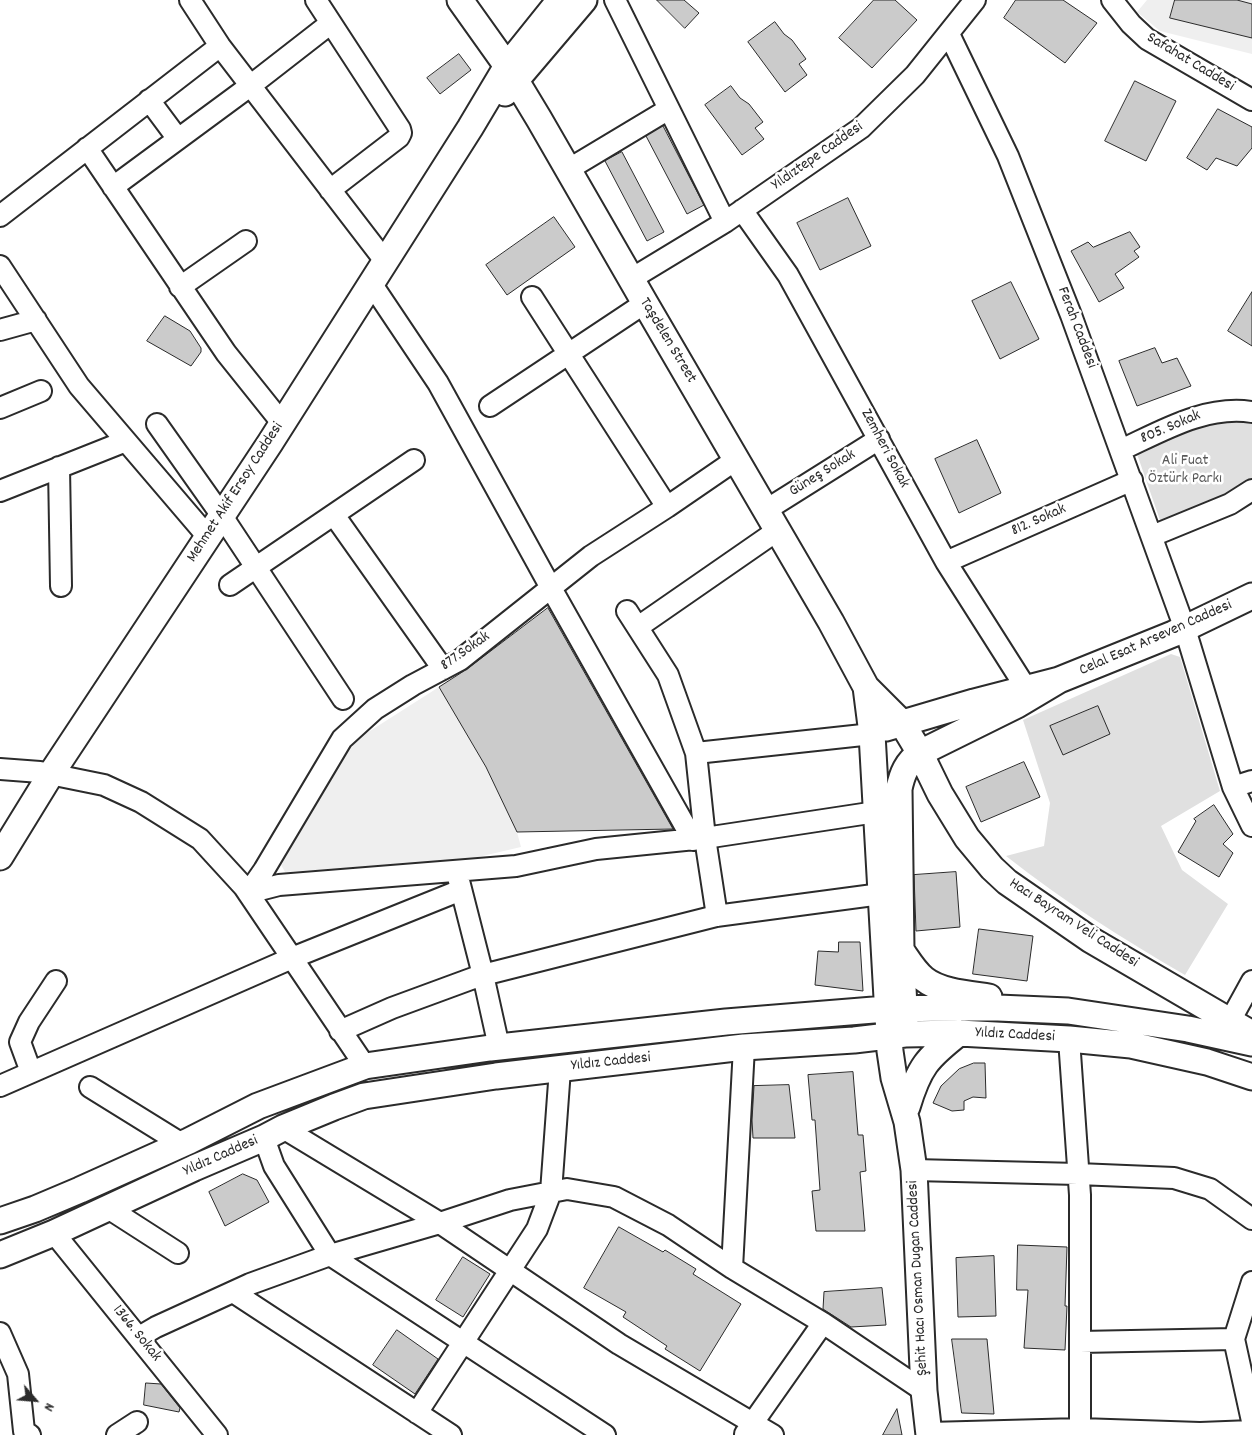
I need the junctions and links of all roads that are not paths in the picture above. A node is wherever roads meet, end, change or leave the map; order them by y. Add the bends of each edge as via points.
1 (190, 0) edge
2 (316, 0) edge
3 (460, 0) edge
4 (560, 0) edge
5 (584, 0) edge
6 (615, 0) edge
7 (975, 0) edge
8 (1112, 0) edge
9 (330, 23) junction
10 (949, 34) junction
11 (220, 46) junction
12 (511, 74) junction
13 (250, 86) junction
14 (149, 100) junction
15 (1252, 100) edge
16 (669, 109) junction
17 (178, 139) junction
18 (87, 148) junction
19 (569, 170) junction
20 (113, 187) junction
21 (330, 190) junction
22 (0, 216) edge
23 (734, 216) junction
24 (246, 241) dead end
25 (385, 261) junction
26 (0, 266) edge
27 (631, 279) junction
28 (371, 283) junction
29 (180, 287) junction
30 (532, 297) dead end
31 (644, 303) junction
32 (36, 320) junction
33 (0, 330) edge
34 (568, 354) junction
35 (41, 392) dead end
36 (490, 406) dead end
37 (0, 408) edge
38 (1252, 412) edge
39 (282, 423) junction
40 (157, 424) dead end
41 (879, 439) junction
42 (126, 441) junction
43 (1121, 450) junction
44 (737, 459) junction
45 (414, 460) dead end
46 (59, 468) junction
47 (1132, 480) junction
48 (0, 490) edge
49 (1252, 490) edge
50 (668, 507) junction
51 (334, 515) junction
52 (222, 516) junction
53 (772, 520) junction
54 (1152, 536) junction
55 (208, 537) junction
56 (946, 562) junction
57 (256, 568) junction
58 (230, 585) dead end
59 (61, 586) dead end
60 (551, 588) junction
61 (1252, 596) edge
62 (1186, 628) junction
63 (442, 669) junction
64 (1059, 680) junction
65 (866, 687) junction
66 (1026, 688) junction
67 (343, 699) dead end
68 (902, 723) junction
69 (872, 741) junction
70 (696, 753) junction
71 (916, 755) junction
72 (0, 769) edge
73 (51, 774) junction
74 (1252, 781) edge
75 (1233, 787) junction
76 (876, 812) junction
77 (1252, 826) edge
78 (699, 839) junction
79 (0, 857) edge
80 (458, 880) junction
81 (248, 893) junction
82 (881, 894) junction
83 (717, 916) junction
84 (901, 950) junction
85 (292, 958) junction
86 (483, 975) junction
87 (56, 981) dead end
88 (1252, 981) edge
89 (1068, 1011) junction
90 (1230, 1021) junction
91 (896, 1022) junction
92 (340, 1030) junction
93 (959, 1033) junction
94 (1252, 1034) edge
95 (1069, 1039) junction
96 (1252, 1043) edge
97 (499, 1047) junction
98 (744, 1047) junction
99 (365, 1066) junction
100 (560, 1069) junction
101 (31, 1072) junction
102 (1252, 1077) edge
103 (0, 1086) edge
104 (90, 1087) dead end
105 (907, 1114) junction
106 (274, 1133) junction
107 (182, 1144) junction
108 (914, 1170) junction
109 (1078, 1174) junction
110 (551, 1192) junction
111 (108, 1208) junction
112 (1252, 1219) edge
113 (0, 1220) edge
114 (440, 1223) junction
115 (54, 1233) junction
116 (178, 1253) dead end
117 (0, 1255) edge
118 (330, 1255) junction
119 (732, 1268) junction
120 (510, 1270) junction
121 (1252, 1282) edge
122 (233, 1292) junction
123 (823, 1322) junction
124 (0, 1333) edge
125 (138, 1337) junction
126 (1234, 1340) junction
127 (463, 1342) junction
128 (1080, 1342) junction
129 (924, 1392) junction
130 (417, 1413) junction
131 (137, 1422) dead end
132 (1252, 1422) edge
133 (748, 1429) edge
134 (1080, 1429) junction
135 (1252, 1432) edge
136 (1114, 1433) edge
137 (929, 1434) edge
138 (30, 1435) edge
139 (117, 1435) edge
140 (217, 1435) edge
141 (451, 1435) edge
142 (605, 1435) edge
143 (773, 1435) edge

1 - 11 street
2 - 9 street
3 - 12 main road, Taşdelen Street
4 - 12 main road, Mehmet Akif Ersoy Caddesi
5 - 12 main road, Mehmet Akif Ersoy Caddesi
6 - 16 street, Zemheri Sokak
7 - 10 street, Yıldıztepe Caddesi
8 - 15 street, Safahat Caddesi via 1130,24 1147,39
9 - 13 street
9 - 21 street via 401,133
10 - 23 street, Yıldıztepe Caddesi via 915,75 861,128
10 - 43 street, Ferah Caddesi via 1008,156
11 - 13 street
11 - 14 street
12 - 19 main road, Taşdelen Street
12 - 25 main road, Mehmet Akif Ersoy Caddesi via 470,128
13 - 17 street
13 - 21 street
14 - 17 street
14 - 18 street
16 - 19 street
16 - 23 street, Zemheri Sokak
17 - 20 street
18 - 20 street
18 - 22 street
19 - 27 main road, Taşdelen Street
20 - 29 street
21 - 25 street
23 - 27 street, Yıldıztepe Caddesi
23 - 41 street, Zemheri Sokak via 788,275
24 - 29 street
25 - 28 main road, Mehmet Akif Ersoy Caddesi
26 - 32 street
27 - 31 main road, Taşdelen Street
28 - 39 main road, Mehmet Akif Ersoy Caddesi
28 - 60 street via 438,383
29 - 39 street via 226,353
30 - 34 street
31 - 34 street
31 - 44 main road, Taşdelen Street
32 - 33 street
32 - 42 street via 79,386
34 - 36 street
34 - 50 street
35 - 37 street
38 - 43 street, 805. Sokak via 1208,413
39 - 52 main road, Mehmet Akif Ersoy Caddesi
40 - 52 street
41 - 53 street, Güneş Sokak
41 - 56 street, Zemheri Sokak
42 - 46 street
42 - 55 street
43 - 47 street, Ferah Caddesi
44 - 50 street, 877.Sokak
44 - 53 main road, Taşdelen Street
45 - 51 street
46 - 48 street
46 - 59 street
47 - 54 street, Ferah Caddesi
47 - 56 street, 812. Sokak
49 - 54 street via 1230,504
50 - 60 street, 877.Sokak via 591,556
51 - 57 street
51 - 63 street
52 - 55 main road, Mehmet Akif Ersoy Caddesi
52 - 57 street
53 - 65 main road, Taşdelen Street
53 - 70 street, Güneş Sokak via 632,619 668,675
54 - 62 street, Ferah Caddesi
55 - 73 main road, Mehmet Akif Ersoy Caddesi
56 - 66 street, Zemheri Sokak
57 - 58 street
57 - 67 street
60 - 63 street, 877.Sokak via 460,660
60 - 78 street
61 - 62 main road, Celal Esat Arseven Caddesi
62 - 64 main road, Celal Esat Arseven Caddesi
62 - 75 street, Ferah Caddesi
63 - 81 street, 877.Sokak via 375,708 342,739
64 - 66 main road
64 - 71 main road via 1017,705
65 - 68 main road, Hacı Bayram Veli Caddesi
65 - 69 main road
66 - 68 main road
68 - 69 main road
68 - 71 main road, Hacı Bayram Veli Caddesi
69 - 70 street
69 - 71 main road via 878,756 886,760 898,762
69 - 76 main road
70 - 78 street
71 - 84 main road via 902,777 899,789
71 - 90 main road, Hacı Bayram Veli Caddesi via 967,838 1007,882 1091,940
72 - 73 street
73 - 79 main road, Mehmet Akif Ersoy Caddesi
73 - 81 street via 104,785 141,802 200,839
74 - 75 street
75 - 77 street, Ferah Caddesi
76 - 78 street
76 - 82 main road
78 - 80 street via 596,849
78 - 83 street
80 - 81 street via 279,885
80 - 85 street
80 - 86 street
81 - 85 street
82 - 83 street
82 - 91 main road
83 - 86 street
84 - 89 main road via 916,971 934,985
84 - 91 main road
85 - 92 street
85 - 101 street
86 - 92 street
86 - 97 street
87 - 101 street via 20,1042
88 - 90 street
89 - 91 main road, Yıldız Caddesi via 998,1008
89 - 96 main road, Yıldız Caddesi via 1188,1029
90 - 94 main road, Hacı Bayram Veli Caddesi
91 - 93 main road, Yıldız Caddesi
91 - 97 main road, Yıldız Caddesi via 684,1026
91 - 98 main road, Yıldız Caddesi via 854,1040
91 - 105 main road, Şehit Hacı Osman Dugan Caddesi via 894,1078
92 - 99 street
93 - 95 main road, Yıldız Caddesi
93 - 105 main road via 924,1064 914,1081
95 - 102 main road, Yıldız Caddesi via 1131,1045 1207,1062
95 - 109 street
97 - 99 main road, Yıldız Caddesi
98 - 100 main road, Yıldız Caddesi
98 - 119 street
99 - 107 main road, Yıldız Caddesi via 258,1106
100 - 106 main road, Yıldız Caddesi via 364,1096
100 - 110 street
101 - 103 street
104 - 107 street
105 - 108 main road, Şehit Hacı Osman Dugan Caddesi
106 - 111 main road, Yıldız Caddesi
106 - 114 street
106 - 118 street via 274,1166
107 - 113 main road, Yıldız Caddesi via 80,1190
108 - 109 street
108 - 129 main road, Şehit Hacı Osman Dugan Caddesi
109 - 112 street via 1174,1178 1210,1189
109 - 128 street
110 - 114 street via 510,1200
110 - 119 street via 567,1189 614,1197 671,1227
110 - 120 street via 537,1229
111 - 115 main road, Yıldız Caddesi
111 - 116 street
114 - 118 street
114 - 120 street
115 - 117 main road, Yıldız Caddesi
115 - 125 street, 1366. Sokak
118 - 122 street
118 - 127 street
119 - 123 street
120 - 127 street
120 - 133 street
121 - 126 street
122 - 125 street
122 - 130 street
123 - 129 street
123 - 133 street
124 - 138 street via 18,1374 24,1431
125 - 140 street, 1366. Sokak
126 - 128 street
126 - 132 street
127 - 130 street
127 - 142 street
128 - 134 street
129 - 137 main road, Şehit Hacı Osman Dugan Caddesi
130 - 141 street
131 - 139 street
133 - 143 street
134 - 136 street
134 - 137 street
135 - 136 street

